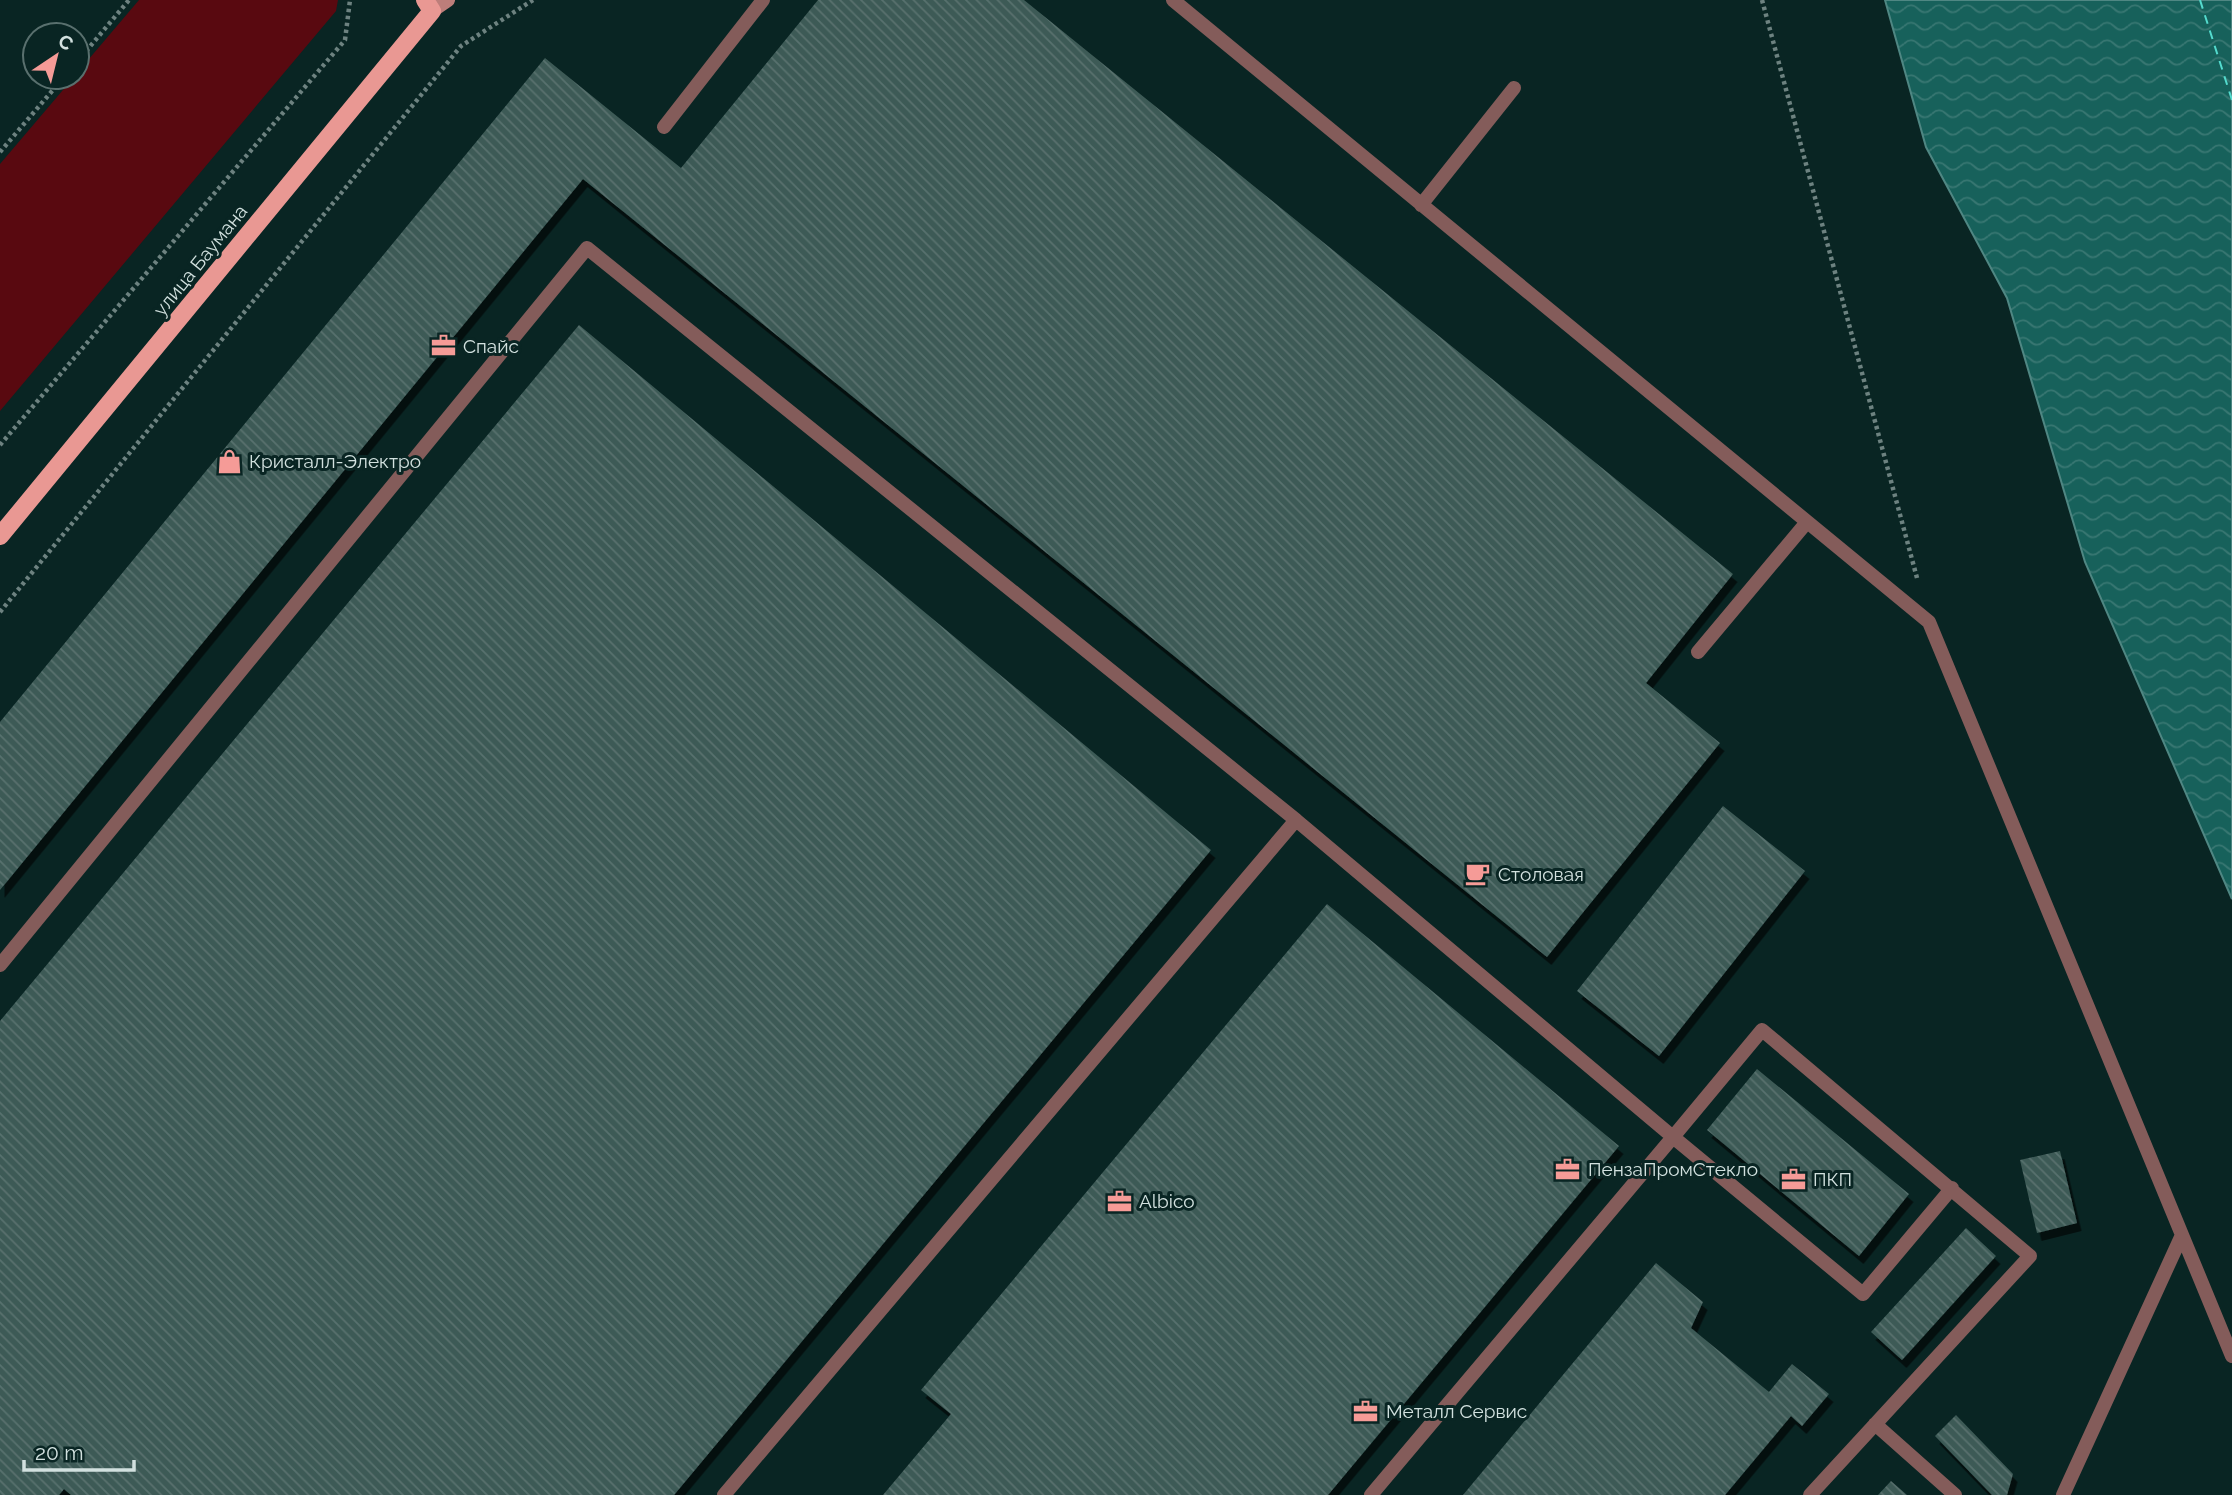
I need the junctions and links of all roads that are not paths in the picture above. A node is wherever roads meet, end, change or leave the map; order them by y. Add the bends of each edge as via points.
1 (448, 0) edge
2 (763, 0) edge
3 (1172, 0) edge
4 (429, 6) edge
5 (1514, 88) dead end
6 (664, 127) dead end
7 (1421, 205) junction
8 (1807, 522) junction
9 (0, 536) edge
10 (1698, 652) dead end
11 (1296, 820) junction
12 (0, 965) edge
13 (1674, 1136) junction
14 (1952, 1188) junction
15 (2182, 1235) junction
16 (2232, 1356) edge
17 (1875, 1424) junction
18 (724, 1495) edge
19 (1371, 1495) edge
20 (1810, 1495) edge
21 (1955, 1495) edge
22 (2063, 1495) edge

1 - 4 main road
2 - 6 lane
3 - 7 lane
4 - 9 main road, улица Баумана
5 - 7 lane
7 - 8 lane
8 - 10 lane
8 - 15 lane via 1929,622
11 - 12 lane via 587,248
11 - 13 lane
11 - 18 lane
13 - 14 lane via 1863,1294
13 - 14 lane via 1762,1030
13 - 19 lane
14 - 17 lane via 2030,1256
15 - 16 lane
15 - 22 lane
17 - 20 lane
17 - 21 lane

